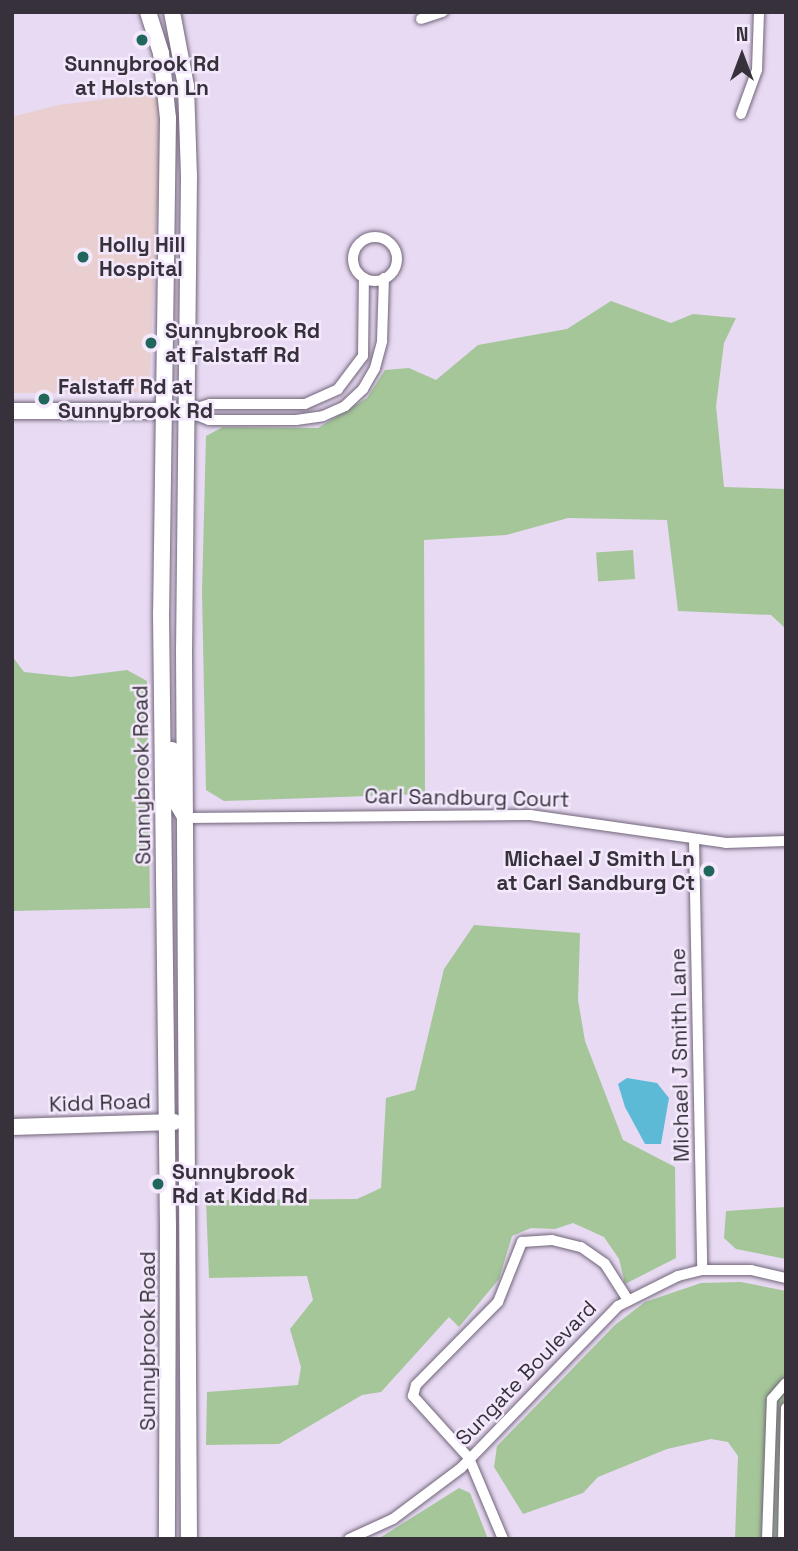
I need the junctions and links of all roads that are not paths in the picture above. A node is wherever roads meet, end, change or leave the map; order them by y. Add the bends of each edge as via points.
1 (148, 12) edge
2 (172, 12) edge
3 (443, 12) edge
4 (760, 12) edge
5 (421, 19) dead end
6 (741, 114) dead end
7 (364, 278) junction
8 (384, 278) junction
9 (12, 411) edge
10 (164, 411) junction
11 (187, 411) junction
12 (163, 712) junction
13 (187, 818) junction
14 (694, 839) junction
15 (786, 841) edge
16 (166, 1122) junction
17 (189, 1122) junction
18 (12, 1127) edge
19 (702, 1270) junction
20 (786, 1278) edge
21 (628, 1300) junction
22 (786, 1383) edge
23 (786, 1408) edge
24 (469, 1458) junction
25 (167, 1539) edge
26 (189, 1539) edge
27 (349, 1539) edge
28 (503, 1539) edge
29 (767, 1539) edge
30 (783, 1539) edge

1 - 10 main road, Sunnybrook Road via 161,53 168,117
2 - 11 main road, Sunnybrook Road via 183,55 189,134
3 - 5 street
4 - 6 street via 757,70
7 - 8 street
7 - 8 street via 354,267 354,252 363,241 377,237 392,246 396,257 394,270
7 - 11 street via 363,356 338,389 305,404 210,404
8 - 11 street via 382,341 375,368 363,389 345,405 323,416 296,420 209,420
9 - 10 main road
10 - 11 main road
10 - 12 main road, Sunnybrook Road
11 - 13 main road, Sunnybrook Road
12 - 13 main road via 172,732 175,800
12 - 16 main road, Sunnybrook Road
13 - 14 street, Carl Sandburg Court via 530,815
13 - 17 main road, Sunnybrook Road
14 - 15 street, Carl Sandburg Court
14 - 19 street, Michael J Smith Lane
16 - 17 main road, Kidd Road
16 - 18 main road, Kidd Road
16 - 25 main road, Sunnybrook Road
17 - 26 main road, Sunnybrook Road
19 - 20 street, Sungate Boulevard via 751,1270
19 - 21 street, Sungate Boulevard
21 - 24 street, Sungate Boulevard via 594,1327
21 - 24 street via 604,1264 581,1247 552,1240 522,1242 499,1302 416,1385 413,1396
22 - 29 street via 772,1399
23 - 30 street
24 - 27 street, Sungate Boulevard via 414,1505
24 - 28 street

